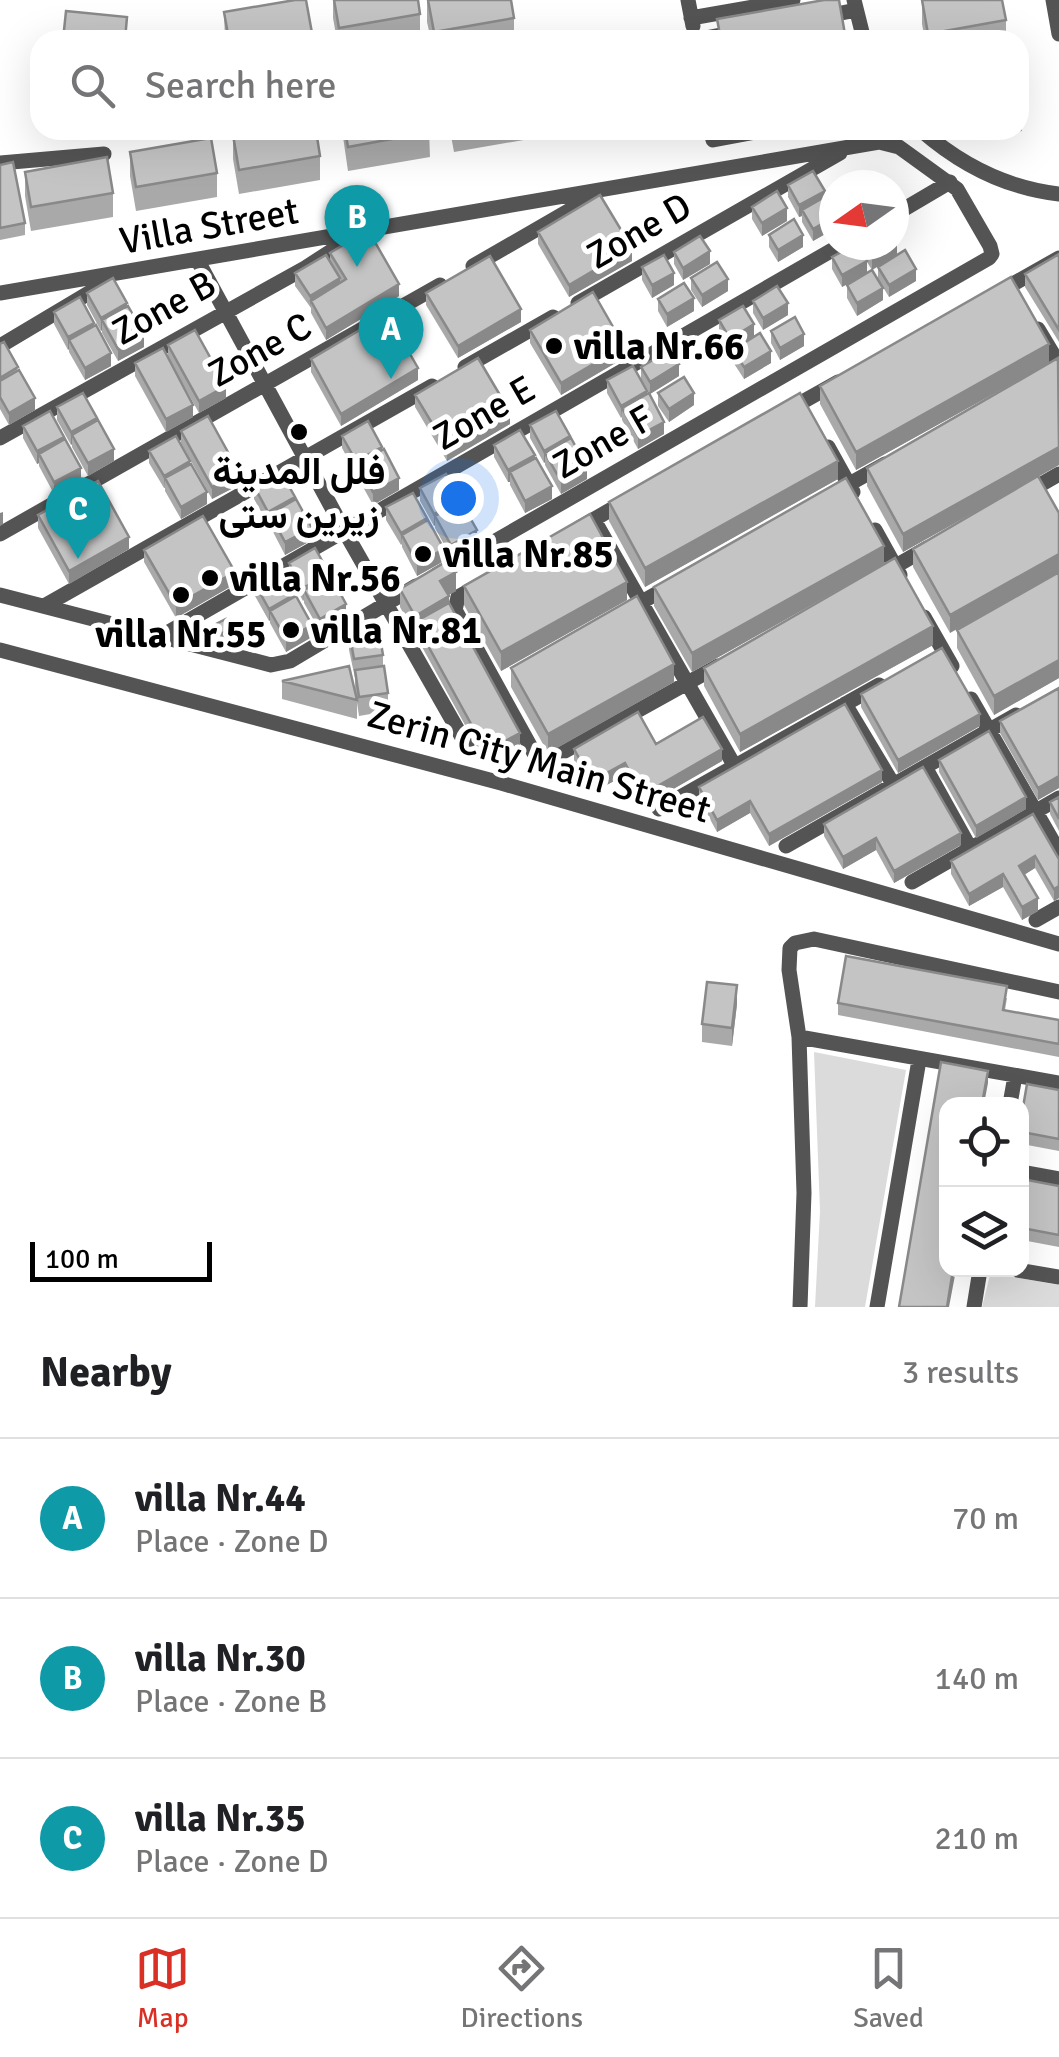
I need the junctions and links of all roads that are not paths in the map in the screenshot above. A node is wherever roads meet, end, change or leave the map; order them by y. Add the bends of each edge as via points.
1 (688, 0) edge
2 (792, 0) edge
3 (1053, 0) edge
4 (855, 5) edge
5 (691, 18) junction
6 (799, 21) edge
7 (693, 30) edge
8 (861, 30) edge
9 (1059, 34) edge
10 (904, 140) edge
11 (932, 140) edge
12 (899, 147) junction
13 (848, 148) junction
14 (104, 154) edge
15 (0, 163) edge
16 (950, 182) junction
17 (602, 191) junction
18 (1059, 194) edge
19 (909, 207) edge
20 (358, 233) junction
21 (819, 258) edge
22 (1059, 258) edge
23 (198, 261) junction
24 (464, 272) edge
25 (119, 275) junction
26 (447, 281) edge
27 (1012, 285) junction
28 (0, 293) edge
29 (1021, 301) edge
30 (977, 304) edge
31 (225, 310) junction
32 (1030, 316) edge
33 (0, 346) edge
34 (1059, 365) edge
35 (856, 372) edge
36 (1043, 375) edge
37 (266, 384) junction
38 (804, 402) junction
39 (773, 418) edge
40 (812, 418) edge
41 (822, 435) edge
42 (0, 438) edge
43 (898, 457) edge
44 (306, 458) junction
45 (1059, 474) edge
46 (849, 484) junction
47 (1042, 484) junction
48 (645, 490) edge
49 (1050, 500) edge
50 (858, 501) edge
51 (1009, 502) edge
52 (814, 504) edge
53 (868, 517) edge
54 (594, 520) junction
55 (345, 532) junction
56 (0, 534) edge
57 (561, 538) edge
58 (944, 539) edge
59 (895, 566) junction
60 (694, 572) edge
61 (494, 576) edge
62 (905, 583) edge
63 (861, 586) edge
64 (0, 595) edge
65 (914, 599) edge
66 (642, 601) junction
67 (386, 604) junction
68 (44, 606) junction
69 (610, 620) edge
70 (160, 637) junction
71 (959, 639) edge
72 (942, 649) junction
73 (0, 650) edge
74 (740, 654) edge
75 (926, 658) edge
76 (513, 674) edge
77 (894, 676) edge
78 (688, 682) junction
79 (497, 684) junction
80 (846, 704) junction
81 (1031, 706) edge
82 (989, 730) junction
83 (466, 746) dead end
84 (734, 765) junction
85 (925, 767) junction
86 (892, 784) junction
87 (1059, 798) edge
88 (659, 809) dead end
89 (1036, 811) junction
90 (786, 846) dead end
91 (970, 848) junction
92 (1059, 852) edge
93 (912, 882) dead end
94 (1059, 907) edge
95 (1036, 920) dead end
96 (1059, 944) edge
97 (1059, 992) edge
98 (799, 1037) junction
99 (919, 1060) junction
100 (1014, 1076) junction
101 (1059, 1084) edge
102 (1011, 1097) edge
103 (1029, 1173) edge
104 (1059, 1179) edge
105 (1029, 1272) edge
106 (979, 1277) edge
107 (1059, 1277) edge
108 (800, 1307) edge
109 (876, 1307) edge
110 (974, 1307) edge

1 - 5 street
2 - 5 street
3 - 9 street
4 - 6 street
4 - 8 street
5 - 7 street
10 - 12 street
11 - 18 street via 978,171
12 - 13 street, Villa Street via 879,142
12 - 16 street
13 - 17 street, Villa Street
13 - 44 street, Zone D
14 - 15 street
16 - 19 street
16 - 67 street, Zone F via 990,246 989,258
17 - 20 street, Villa Street
17 - 24 street
20 - 23 street, Villa Street
20 - 31 street, Zone B
21 - 55 street, Zone E
22 - 27 street
23 - 25 street, Villa Street
23 - 31 street
25 - 28 street, Villa Street
25 - 33 street
26 - 37 street, Zone C
27 - 29 street
27 - 30 street
31 - 37 street
31 - 42 street, Zone B
32 - 34 street
34 - 36 street
35 - 38 street
37 - 44 street
37 - 56 street, Zone C
38 - 39 street
38 - 40 street
41 - 46 street
43 - 46 street
44 - 55 street
44 - 68 street, Zone D
45 - 47 street
46 - 50 street
46 - 52 street
47 - 49 street
47 - 51 street
48 - 54 street
53 - 59 street
54 - 57 street
54 - 66 street
55 - 67 street
55 - 70 street, Zone E
58 - 59 street
59 - 62 street
59 - 63 street
60 - 66 street
61 - 79 street via 458,596 454,606
64 - 68 street
65 - 72 street
66 - 69 street
66 - 78 street
67 - 70 street, Zone F via 277,665
67 - 83 street
68 - 70 street
71 - 72 street
72 - 75 street
72 - 82 street
73 - 96 street, Zerin City Main Street via 501,783
74 - 78 street
76 - 79 street
77 - 80 street
78 - 79 street via 544,762
78 - 84 street
80 - 84 street
80 - 86 street
81 - 82 street
82 - 85 street
82 - 89 street
84 - 88 street
85 - 86 street
85 - 91 street
86 - 90 street
87 - 89 street
89 - 91 street
89 - 92 street
91 - 93 street
94 - 95 street
97 - 98 street via 803,940 789,957
98 - 99 street
98 - 108 street
99 - 100 street
99 - 109 street
100 - 101 street
100 - 102 street
103 - 104 street
105 - 107 street
106 - 110 street

